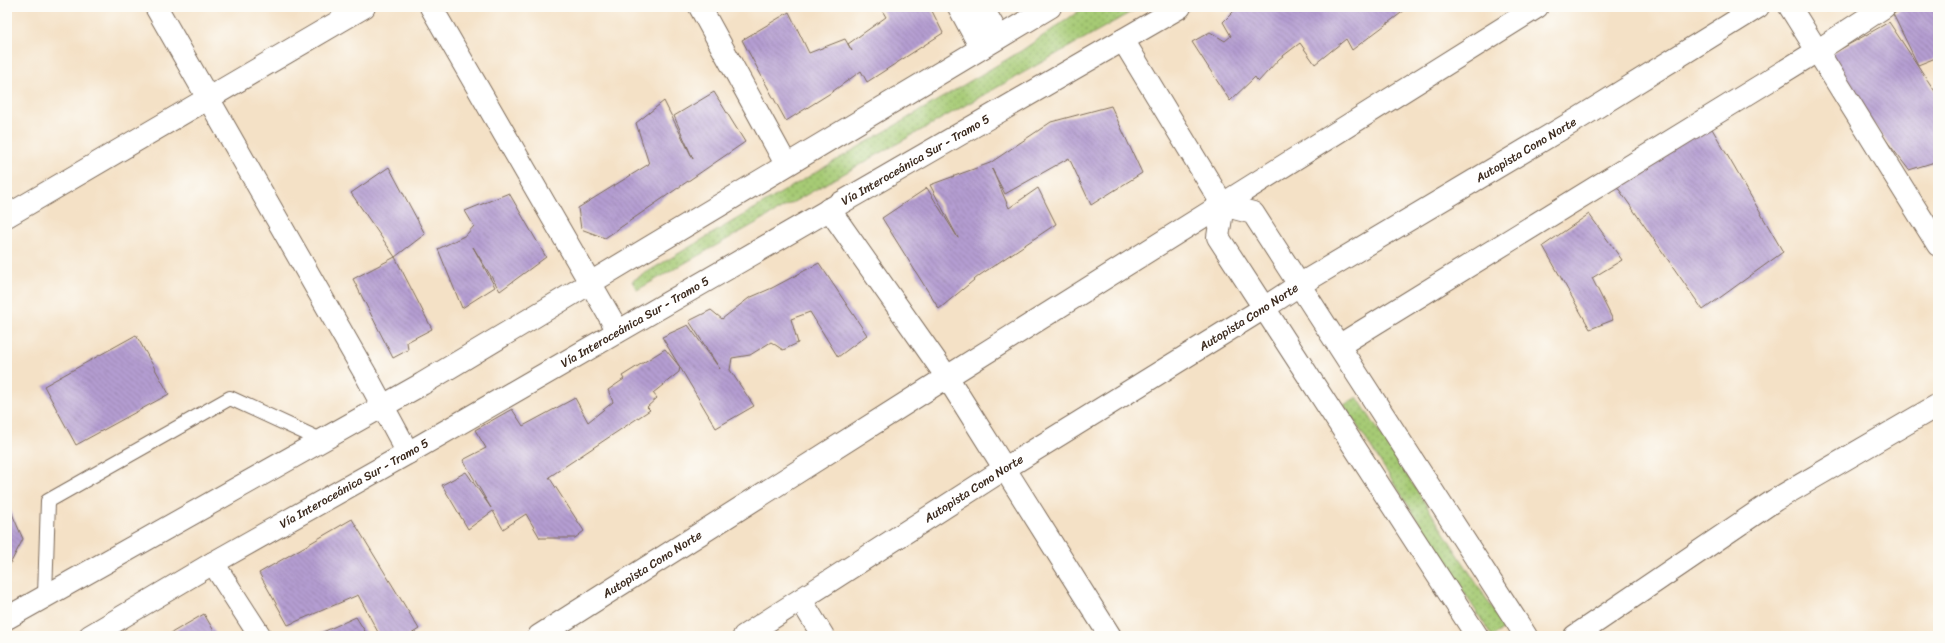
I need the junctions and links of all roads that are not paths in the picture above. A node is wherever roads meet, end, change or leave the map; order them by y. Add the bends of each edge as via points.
1 (156, 7) edge
2 (364, 7) edge
3 (431, 7) edge
4 (700, 7) edge
5 (959, 7) edge
6 (982, 7) edge
7 (1050, 7) edge
8 (1180, 7) edge
9 (1537, 7) edge
10 (1758, 7) edge
11 (1790, 7) edge
12 (1884, 7) edge
13 (1123, 40) junction
14 (990, 42) junction
15 (1817, 51) junction
16 (210, 98) junction
17 (786, 164) junction
18 (1223, 205) junction
19 (829, 210) junction
20 (7, 216) edge
21 (1938, 245) edge
22 (591, 283) junction
23 (1299, 285) junction
24 (1264, 308) junction
25 (618, 331) junction
26 (1340, 345) junction
27 (947, 377) junction
28 (383, 405) junction
29 (1938, 405) edge
30 (321, 440) junction
31 (408, 453) junction
32 (1004, 469) junction
33 (213, 563) junction
34 (45, 596) junction
35 (801, 600) junction
36 (7, 618) edge
37 (90, 636) edge
38 (260, 636) edge
39 (539, 636) edge
40 (744, 636) edge
41 (823, 636) edge
42 (1110, 636) edge
43 (1477, 636) edge
44 (1526, 636) edge
45 (1575, 636) edge

1 - 16 main road
2 - 16 main road
3 - 22 main road
4 - 17 main road
5 - 14 main road
6 - 14 main road
7 - 14 main road
8 - 13 main road, Vía Interoceánica Sur - Tramo 5
9 - 18 main road, Autopista Cono Norte
10 - 23 main road, Autopista Cono Norte via 1576,120
11 - 15 main road
12 - 15 main road
13 - 18 main road
13 - 19 main road, Vía Interoceánica Sur - Tramo 5
14 - 17 main road
15 - 21 main road
15 - 26 main road
16 - 20 main road
16 - 28 main road
17 - 22 main road
18 - 23 main road via 1253,213
18 - 24 main road via 1218,237
18 - 27 main road, Autopista Cono Norte
19 - 25 main road, Vía Interoceánica Sur - Tramo 5
19 - 27 main road
22 - 25 main road
22 - 28 main road
23 - 24 main road, Autopista Cono Norte
23 - 26 main road
24 - 32 main road, Autopista Cono Norte
24 - 43 main road
25 - 31 main road, Vía Interoceánica Sur - Tramo 5
26 - 44 main road
27 - 32 main road
27 - 39 main road, Autopista Cono Norte
28 - 30 main road
28 - 31 main road
29 - 45 main road via 1775,500
30 - 34 main road
30 - 34 lane via 230,398 61,493 48,501
31 - 33 main road, Vía Interoceánica Sur - Tramo 5
32 - 35 main road, Autopista Cono Norte
32 - 42 main road
33 - 37 main road, Vía Interoceánica Sur - Tramo 5
33 - 38 main road
34 - 36 main road
35 - 40 main road, Autopista Cono Norte
35 - 41 main road

